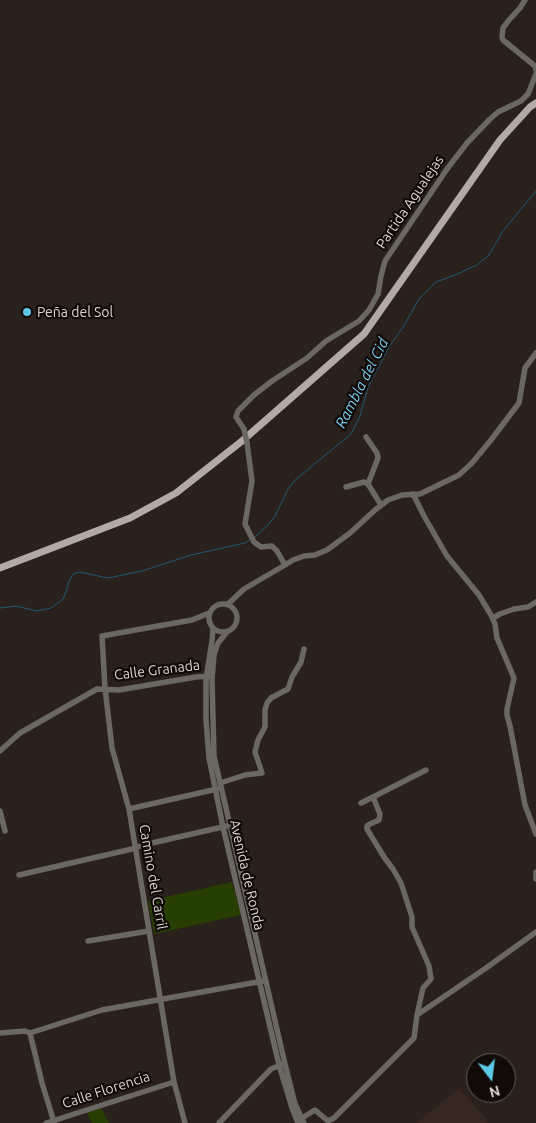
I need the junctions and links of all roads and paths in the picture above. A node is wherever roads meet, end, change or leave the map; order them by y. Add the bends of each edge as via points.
1 (525, 0) edge
2 (536, 72) edge
3 (536, 103) edge
4 (536, 353) edge
5 (366, 437) dead end
6 (368, 484) junction
7 (346, 487) dead end
8 (413, 494) junction
9 (381, 505) junction
10 (285, 564) junction
11 (0, 568) edge
12 (536, 602) edge
13 (230, 605) junction
14 (209, 613) junction
15 (493, 618) junction
16 (192, 620) junction
17 (212, 626) junction
18 (227, 632) junction
19 (304, 649) dead end
20 (209, 676) junction
21 (105, 688) junction
22 (0, 750) edge
23 (426, 770) dead end
24 (219, 787) junction
25 (373, 797) junction
26 (361, 803) dead end
27 (129, 809) junction
28 (0, 811) edge
29 (226, 826) junction
30 (5, 831) dead end
31 (536, 834) edge
32 (136, 847) junction
33 (536, 872) edge
34 (19, 875) dead end
35 (536, 879) edge
36 (150, 931) junction
37 (536, 932) edge
38 (88, 941) dead end
39 (262, 981) junction
40 (161, 1000) junction
41 (417, 1015) junction
42 (30, 1032) junction
43 (0, 1033) edge
44 (282, 1064) junction
45 (174, 1082) junction
46 (301, 1121) edge
47 (54, 1122) edge
48 (46, 1123) edge
49 (186, 1123) edge
50 (219, 1123) edge

1 - 2 street, Partida Agualejas via 503,28 502,37 535,66
2 - 10 street, Partida Agualejas, bridge via 525,98 489,120 447,169 385,261 378,294 370,310 272,381 238,411 236,417 244,429 252,480 245,524 254,542 261,547 272,546
3 - 11 main road via 500,140 364,334 249,435 176,493 138,514
4 - 8 street via 525,368 519,403 472,463 459,475 420,494
5 - 6 street via 378,458
6 - 7 street via 364,482
6 - 9 street
8 - 9 street via 402,495
8 - 15 street via 447,556
9 - 10 street via 327,550
10 - 13 street via 238,593
12 - 15 street
13 - 14 street via 215,606
13 - 18 street via 238,618
14 - 16 street
14 - 17 street
15 - 31 street via 497,638 514,678 507,715 525,805
16 - 17 street
16 - 21 street, Camino del Carril via 102,636
17 - 18 street via 220,632
17 - 20 street, Avenida de Ronda
18 - 20 street, Avenida de Ronda via 218,643
19 - 24 street via 288,689 267,703 265,727 256,748 262,773
20 - 21 street, Calle Granada via 119,690
20 - 24 street, Avenida de Ronda via 208,758
21 - 22 street via 97,689 20,733
21 - 27 street, Camino del Carril via 112,748
23 - 25 street
24 - 27 street
24 - 29 street, Avenida de Ronda
25 - 26 street
25 - 41 street via 380,817 367,828 401,883 412,927 429,966 431,979 423,988
27 - 32 street, Camino del Carril
28 - 30 street
29 - 32 street
29 - 39 street, Avenida de Ronda
32 - 34 street
32 - 36 street, Camino del Carril
33 - 35 street
36 - 38 street
36 - 40 street, Camino del Carril
37 - 41 street
39 - 40 street
39 - 44 street, Avenida de Ronda
40 - 42 street via 102,1010
40 - 45 street, Camino del Carril
41 - 46 street via 414,1038 334,1118 328,1121 315,1110
42 - 43 street
42 - 47 street
44 - 46 street, Avenida de Ronda via 292,1108
44 - 50 street via 271,1069
45 - 47 street, Calle Florencia
45 - 49 street, Camino del Carril
47 - 48 street, Calle Florencia

